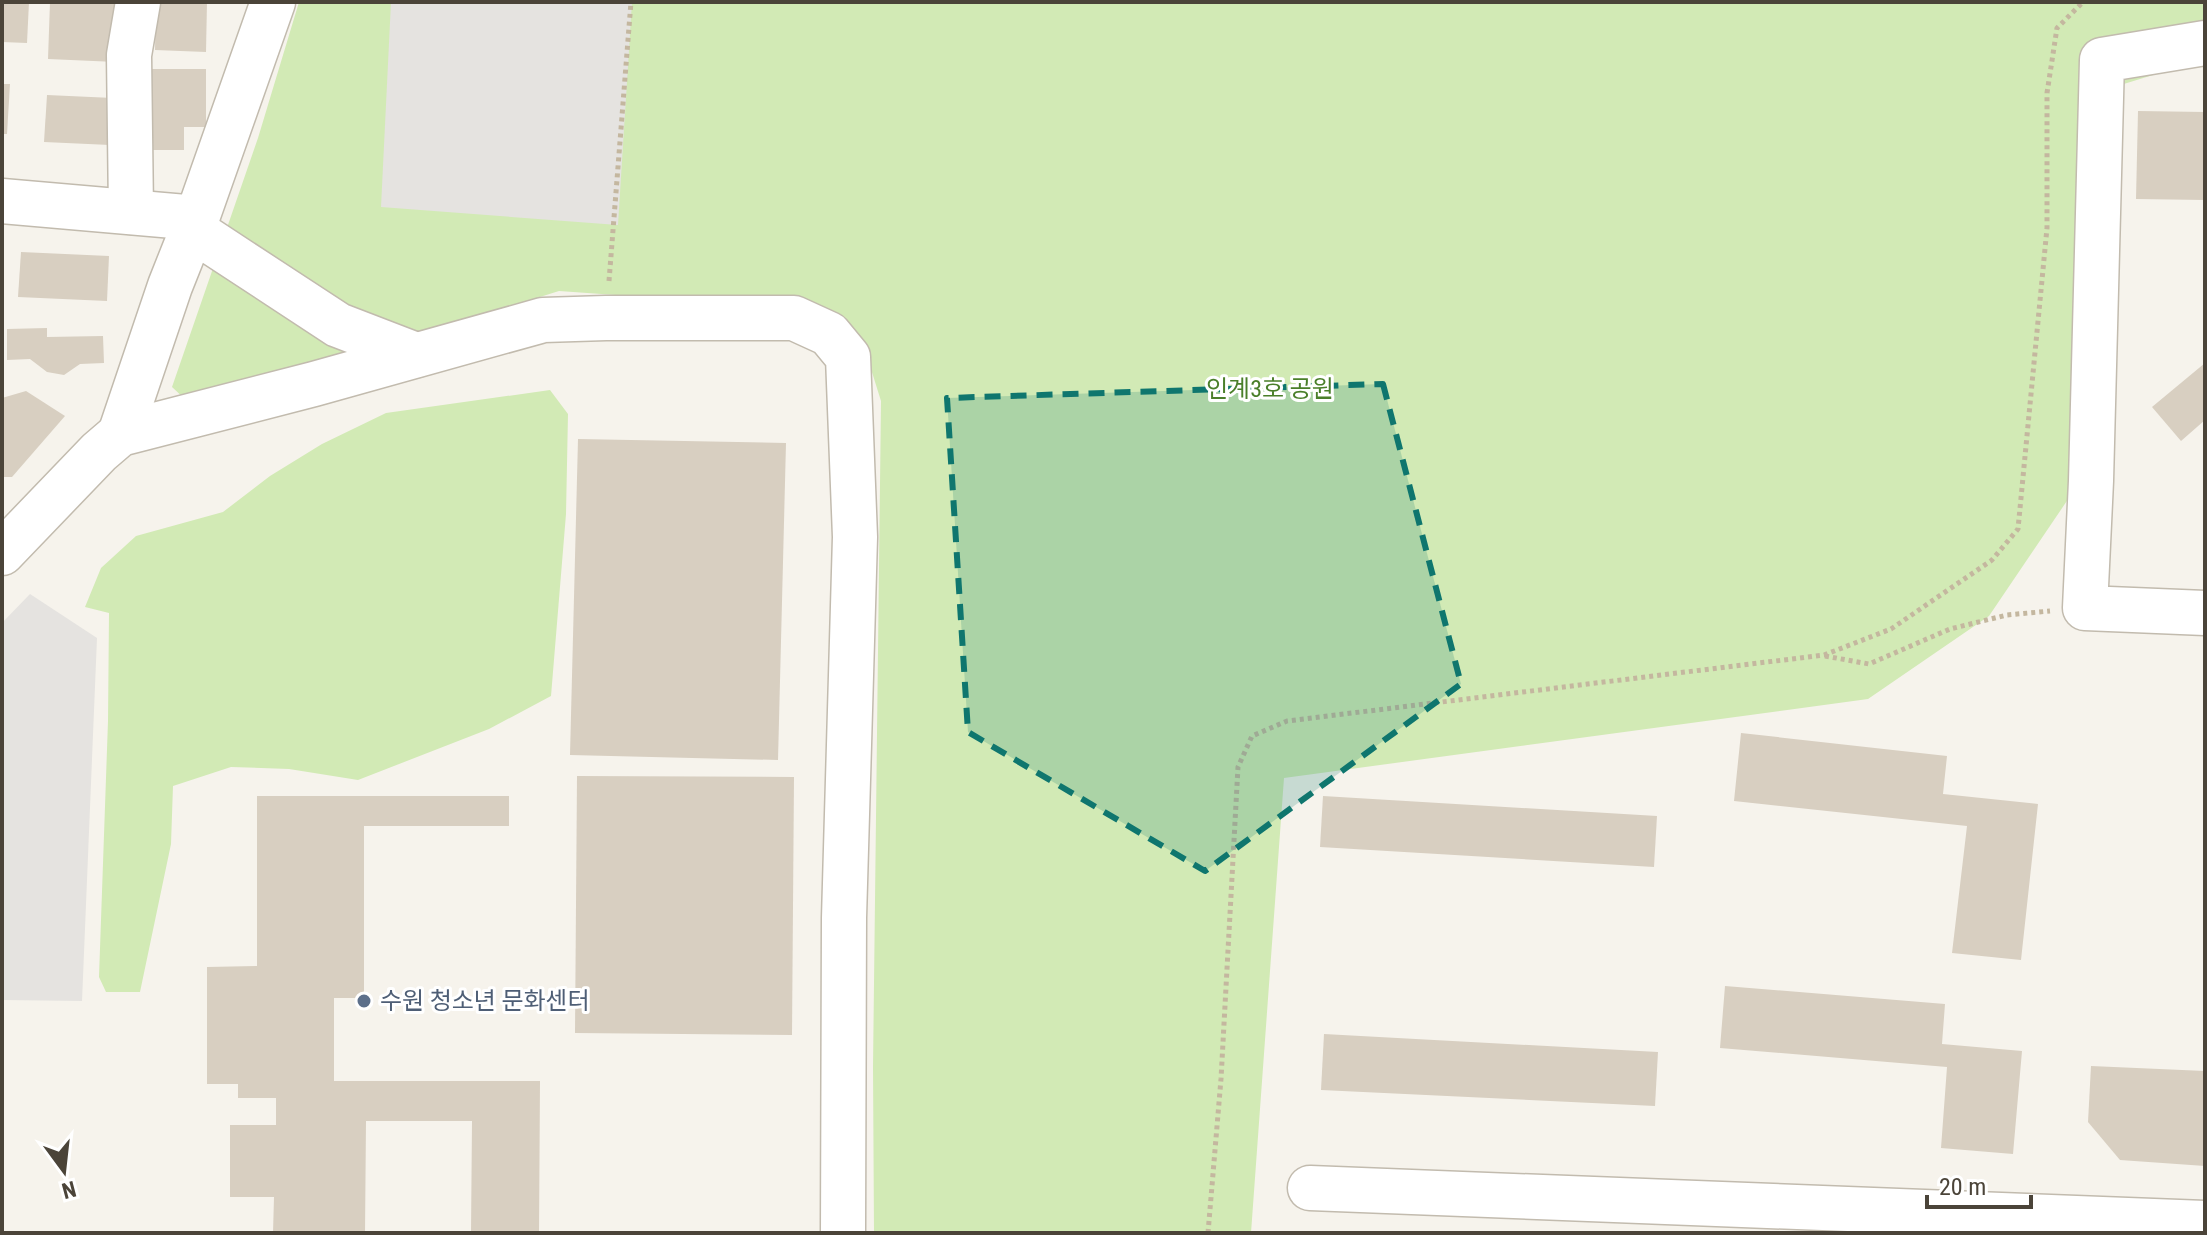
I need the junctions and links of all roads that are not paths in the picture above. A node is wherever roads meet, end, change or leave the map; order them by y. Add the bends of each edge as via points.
1 (138, 2) edge
2 (273, 2) edge
3 (2205, 43) edge
4 (2, 201) edge
5 (131, 212) junction
6 (195, 224) junction
7 (416, 355) junction
8 (120, 434) junction
9 (2, 553) edge
10 (2205, 613) edge
11 (1310, 1188) dead end
12 (2205, 1223) edge
13 (843, 1233) edge

1 - 5 street via 129,55
2 - 6 street
3 - 10 street via 2102,60 2085,608
4 - 5 street
5 - 6 street
6 - 7 street via 338,325
6 - 8 street
7 - 8 street
7 - 13 street via 543,320 794,318 829,334 848,357 855,537 844,918
8 - 9 street
11 - 12 street

